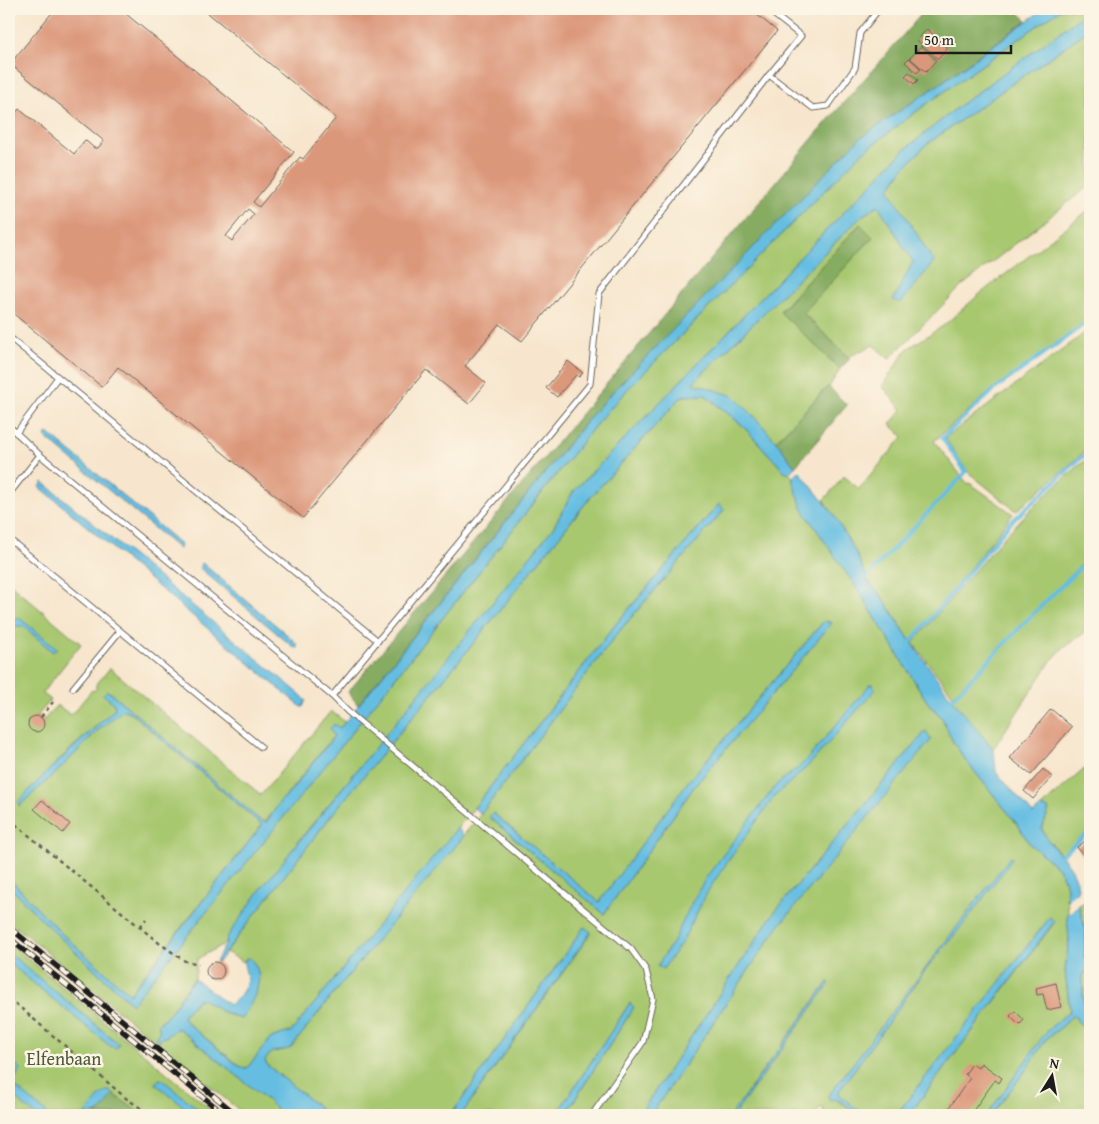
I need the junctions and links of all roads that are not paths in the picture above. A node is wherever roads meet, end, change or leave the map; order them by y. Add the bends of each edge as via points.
1 (767, 9) edge
2 (880, 9) edge
3 (769, 75) junction
4 (9, 338) edge
5 (58, 377) junction
6 (9, 426) edge
7 (16, 433) junction
8 (40, 455) junction
9 (9, 494) edge
10 (9, 539) edge
11 (120, 630) junction
12 (378, 641) junction
13 (73, 688) dead end
14 (332, 696) junction
15 (261, 747) dead end
16 (592, 1115) edge

1 - 3 lane via 801,36
2 - 3 lane via 860,32 855,68 828,106 813,108
3 - 12 lane via 599,294 590,384
4 - 5 lane
5 - 7 lane
5 - 12 lane
6 - 7 lane
7 - 8 lane
8 - 9 lane
8 - 14 lane
10 - 11 lane
11 - 13 lane
11 - 15 lane
12 - 14 lane
14 - 16 lane via 630,948 646,970 653,999 643,1042

